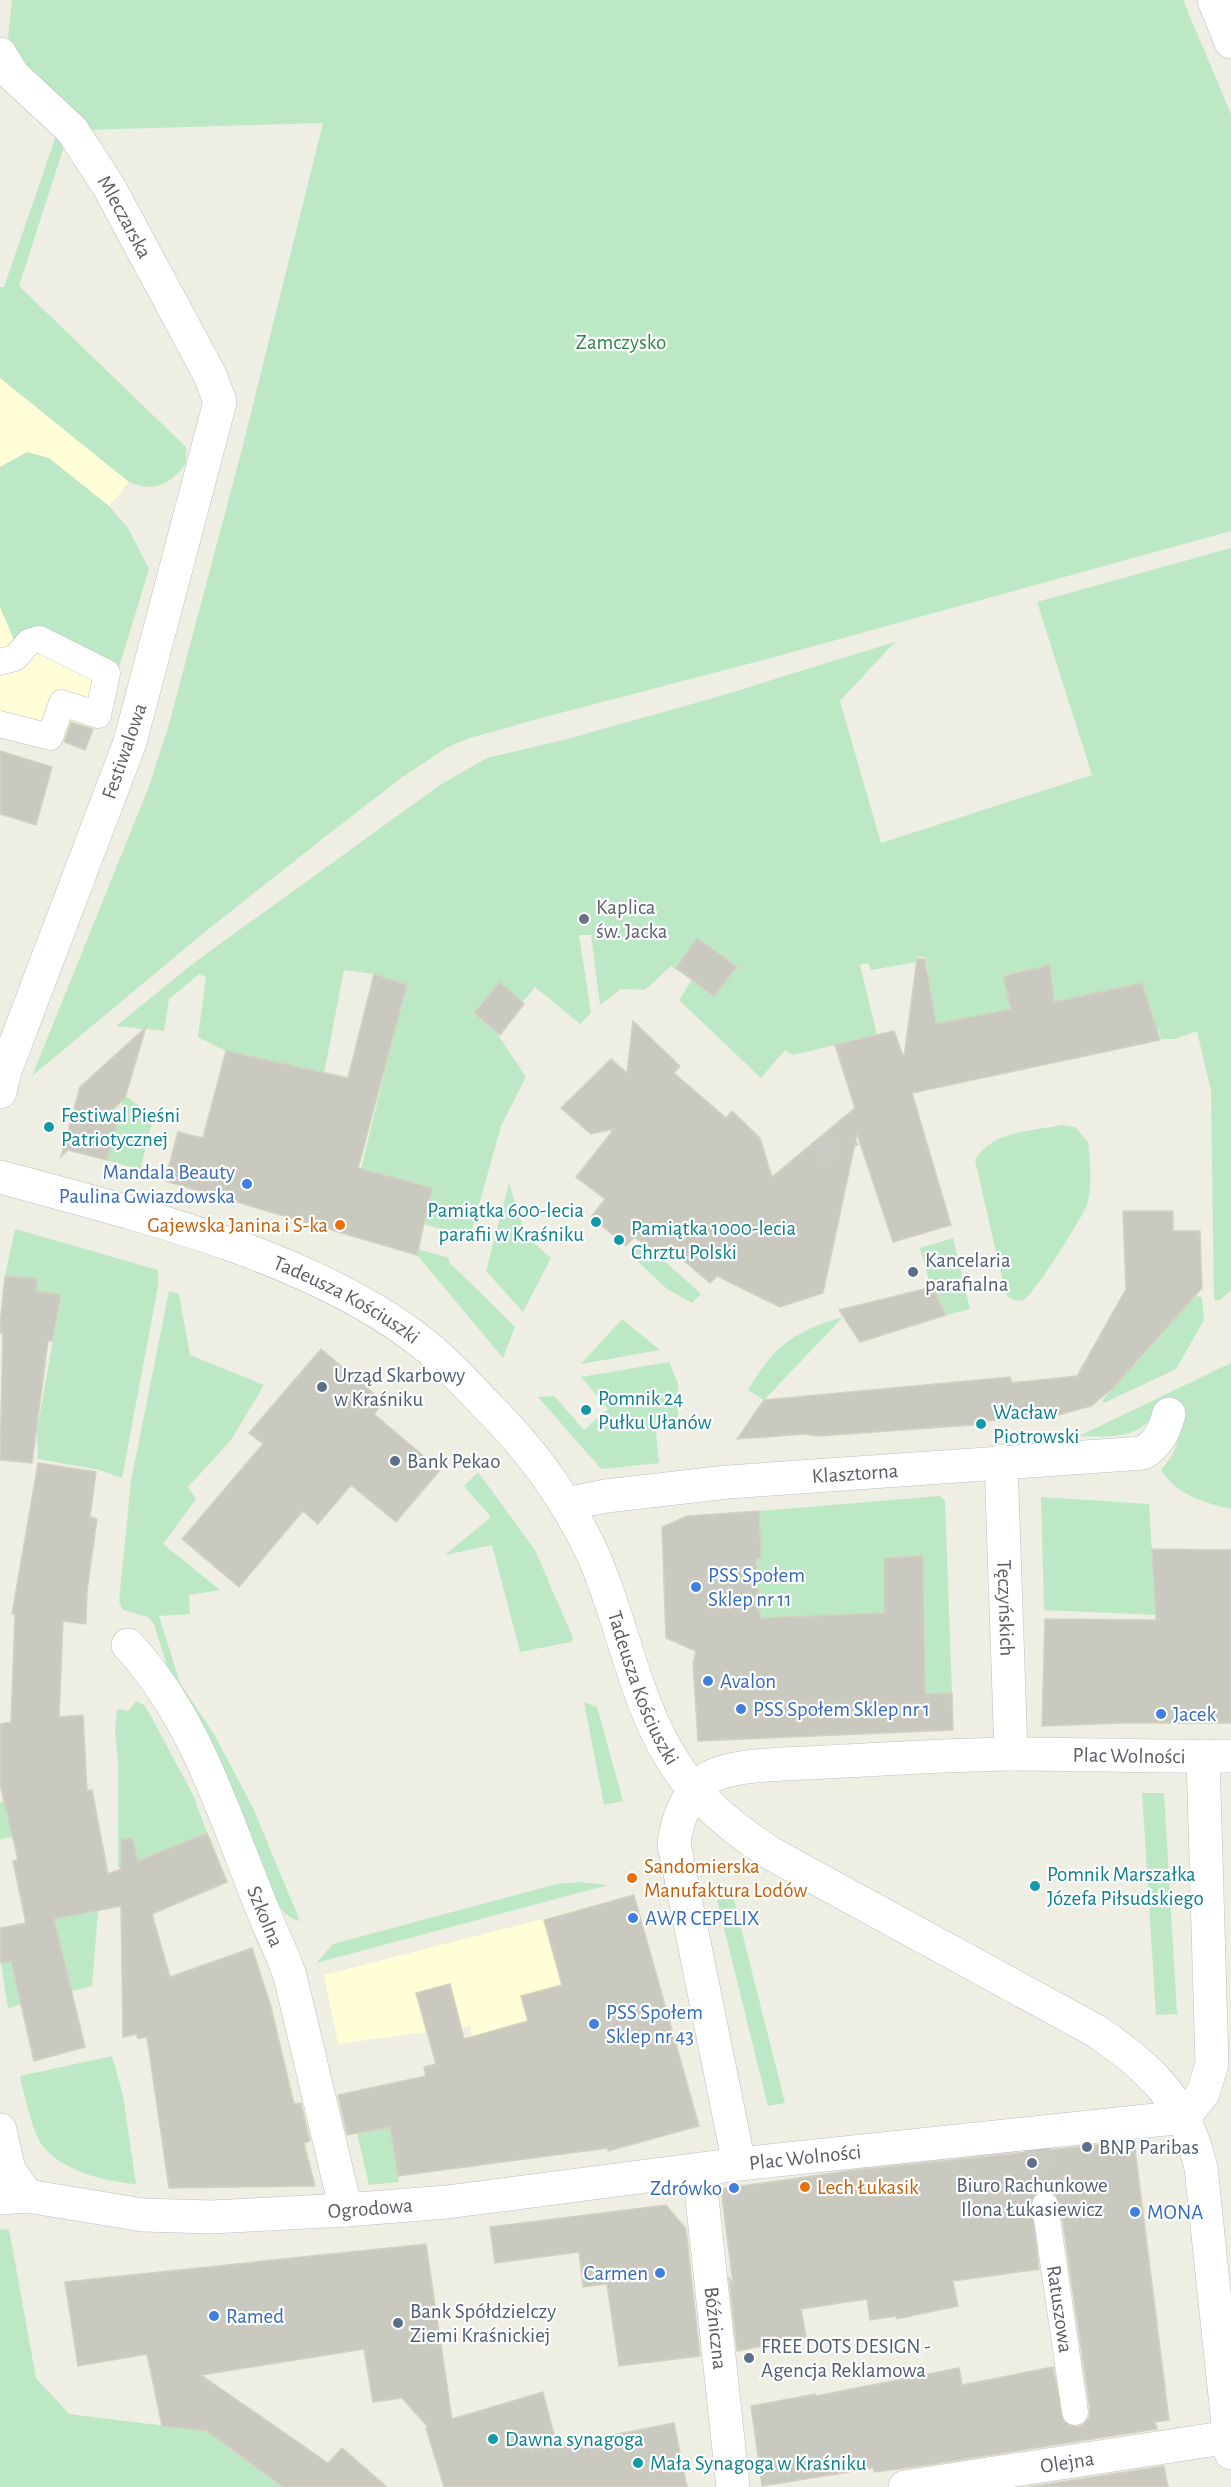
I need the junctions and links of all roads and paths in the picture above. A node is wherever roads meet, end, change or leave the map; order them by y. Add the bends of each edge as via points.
1 (1214, 0) edge
2 (1231, 42) edge
3 (0, 54) edge
4 (220, 402) joint
5 (0, 662) edge
6 (0, 724) edge
7 (0, 1092) edge
8 (0, 1177) edge
9 (1169, 1414) dead end
10 (1001, 1461) junction
11 (567, 1504) junction
12 (128, 1645) dead end
13 (1011, 1754) junction
14 (1217, 1756) edge
15 (696, 1790) junction
16 (1184, 2116) junction
17 (0, 2130) edge
18 (739, 2164) junction
19 (699, 2170) junction
20 (14, 2197) edge
21 (1045, 2205) tunnel mouth
22 (346, 2210) junction
23 (1076, 2412) dead end
24 (1230, 2445) edge
25 (733, 2487) edge
26 (905, 2487) edge

1 - 2 street
3 - 4 street, Mleczarska via 13,75 72,130 109,186 210,375
4 - 7 street, Festiwalowa via 130,741
5 - 6 street via 15,658 29,642 39,639 107,673 98,715 62,703 50,737
8 - 11 street, Tadeusza Kościuszki via 206,1238 317,1279 369,1307 413,1335 457,1374 510,1429
9 - 10 street, Klasztorna via 1155,1446 1143,1453
10 - 11 street, Klasztorna via 728,1482
10 - 13 street, Tęczyńskich
11 - 15 street, Tadeusza Kościuszki via 609,1592 653,1724 670,1758
12 - 22 street, Szkolna via 154,1675 194,1745 284,1957
13 - 14 street, Plac Wolności
13 - 15 street, Plac Wolności via 734,1770 709,1778
14 - 16 street, Plac Wolności via 1212,2064 1203,2093
15 - 16 street via 733,1826 772,1854 1096,2031 1129,2053 1154,2076
15 - 18 street, Plac Wolności via 676,1825 674,1844
16 - 18 street, Plac Wolności via 1036,2140
16 - 24 street via 1194,2139 1203,2181
17 - 20 street
18 - 19 street, Ogrodowa
19 - 22 street, Ogrodowa via 447,2202
19 - 25 street, Bóźniczna
20 - 22 street, Ogrodowa via 143,2215 212,2217
21 - 23 street, Ratuszowa
24 - 26 street, Olejna

